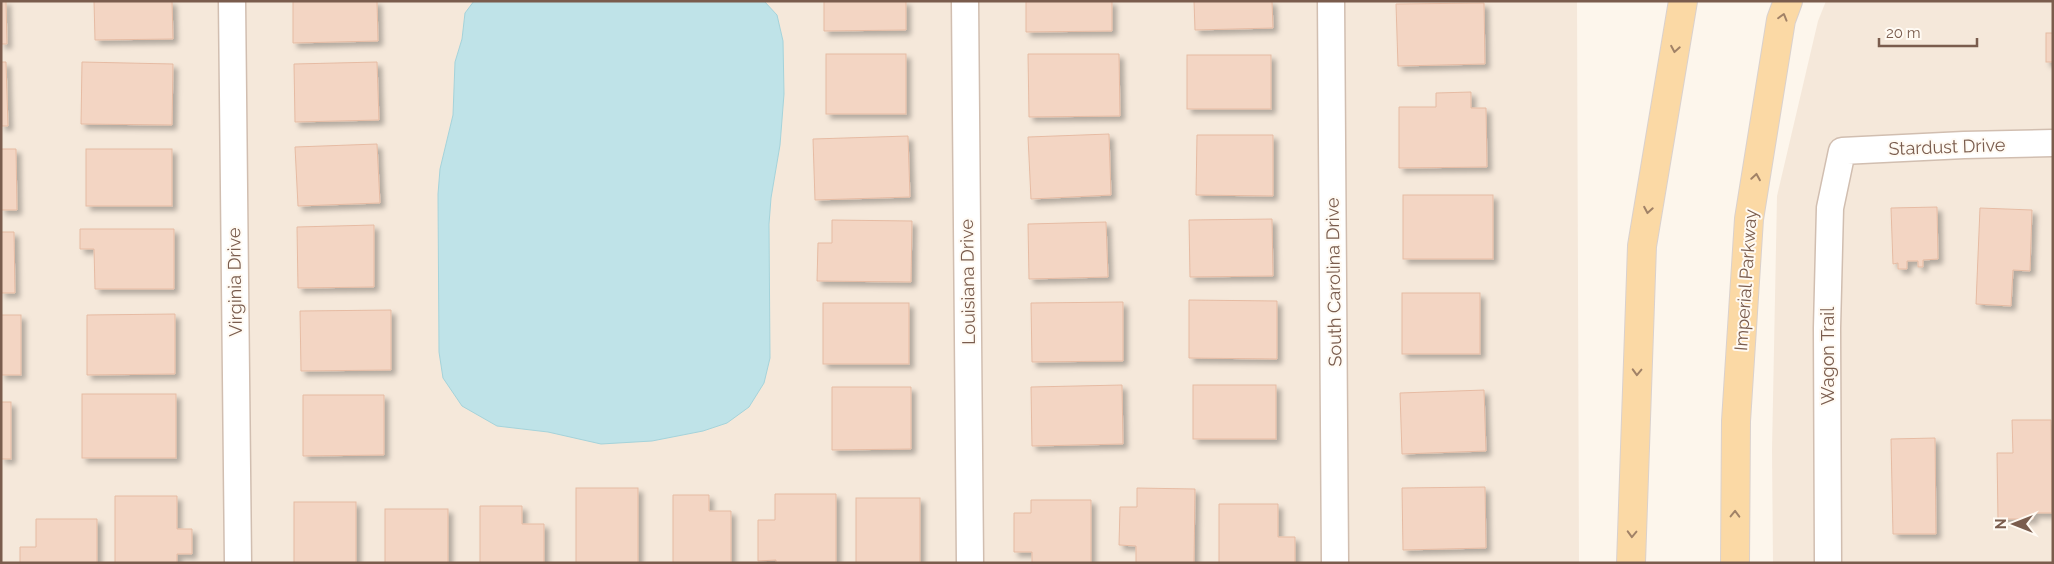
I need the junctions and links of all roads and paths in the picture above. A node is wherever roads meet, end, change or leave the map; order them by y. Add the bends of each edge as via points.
1 (232, 1) edge
2 (965, 1) edge
3 (1331, 1) edge
4 (1683, 1) edge
5 (1788, 1) edge
6 (2053, 143) edge
7 (1842, 152) joint
8 (238, 563) edge
9 (970, 563) edge
10 (1335, 563) edge
11 (1631, 563) edge
12 (1735, 563) edge
13 (1828, 563) edge

1 - 8 street, Virginia Drive
2 - 9 street, Louisiana Drive
3 - 10 street, South Carolina Drive
4 -> 11 main road via 1642,246
12 -> 5 main road, Imperial Parkway via 1736,421 1749,219 1781,20
6 - 7 street, Stardust Drive
7 - 13 street, Wagon Trail via 1830,208

